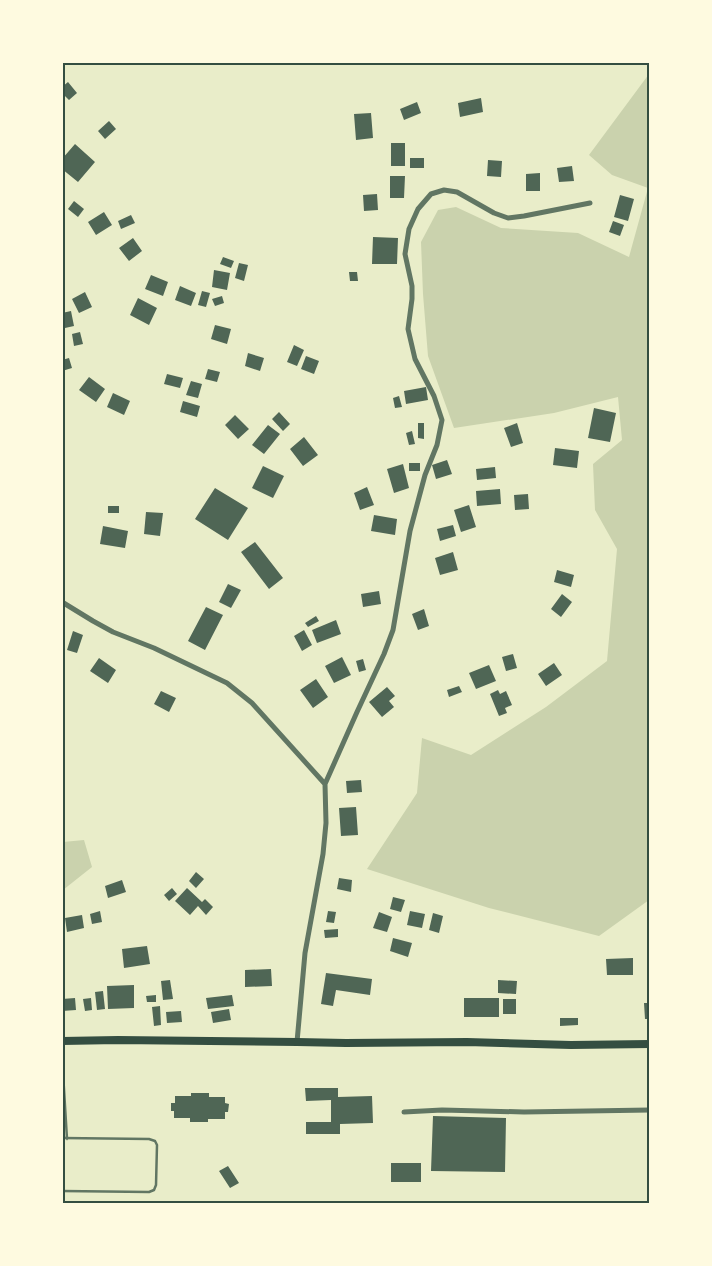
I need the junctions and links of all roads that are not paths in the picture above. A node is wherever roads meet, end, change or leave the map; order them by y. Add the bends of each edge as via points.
1 (590, 203) dead end
2 (62, 602) edge
3 (325, 784) junction
4 (62, 1042) edge
5 (297, 1042) junction
6 (650, 1044) edge
7 (62, 1056) edge
8 (650, 1110) edge
9 (404, 1112) dead end
10 (62, 1138) edge
11 (67, 1138) junction
12 (62, 1191) edge

1 - 3 street via 508,218 457,192 444,190 432,194 418,209 412,222 405,254 412,286 408,329 415,359 442,420 410,531 393,630
2 - 3 street via 113,632 227,682 252,703
3 - 5 street via 323,854 305,953
4 - 5 main road
5 - 6 main road
7 - 11 lane
8 - 9 street
10 - 11 lane
11 - 12 lane via 155,1141 156,1185 149,1192

